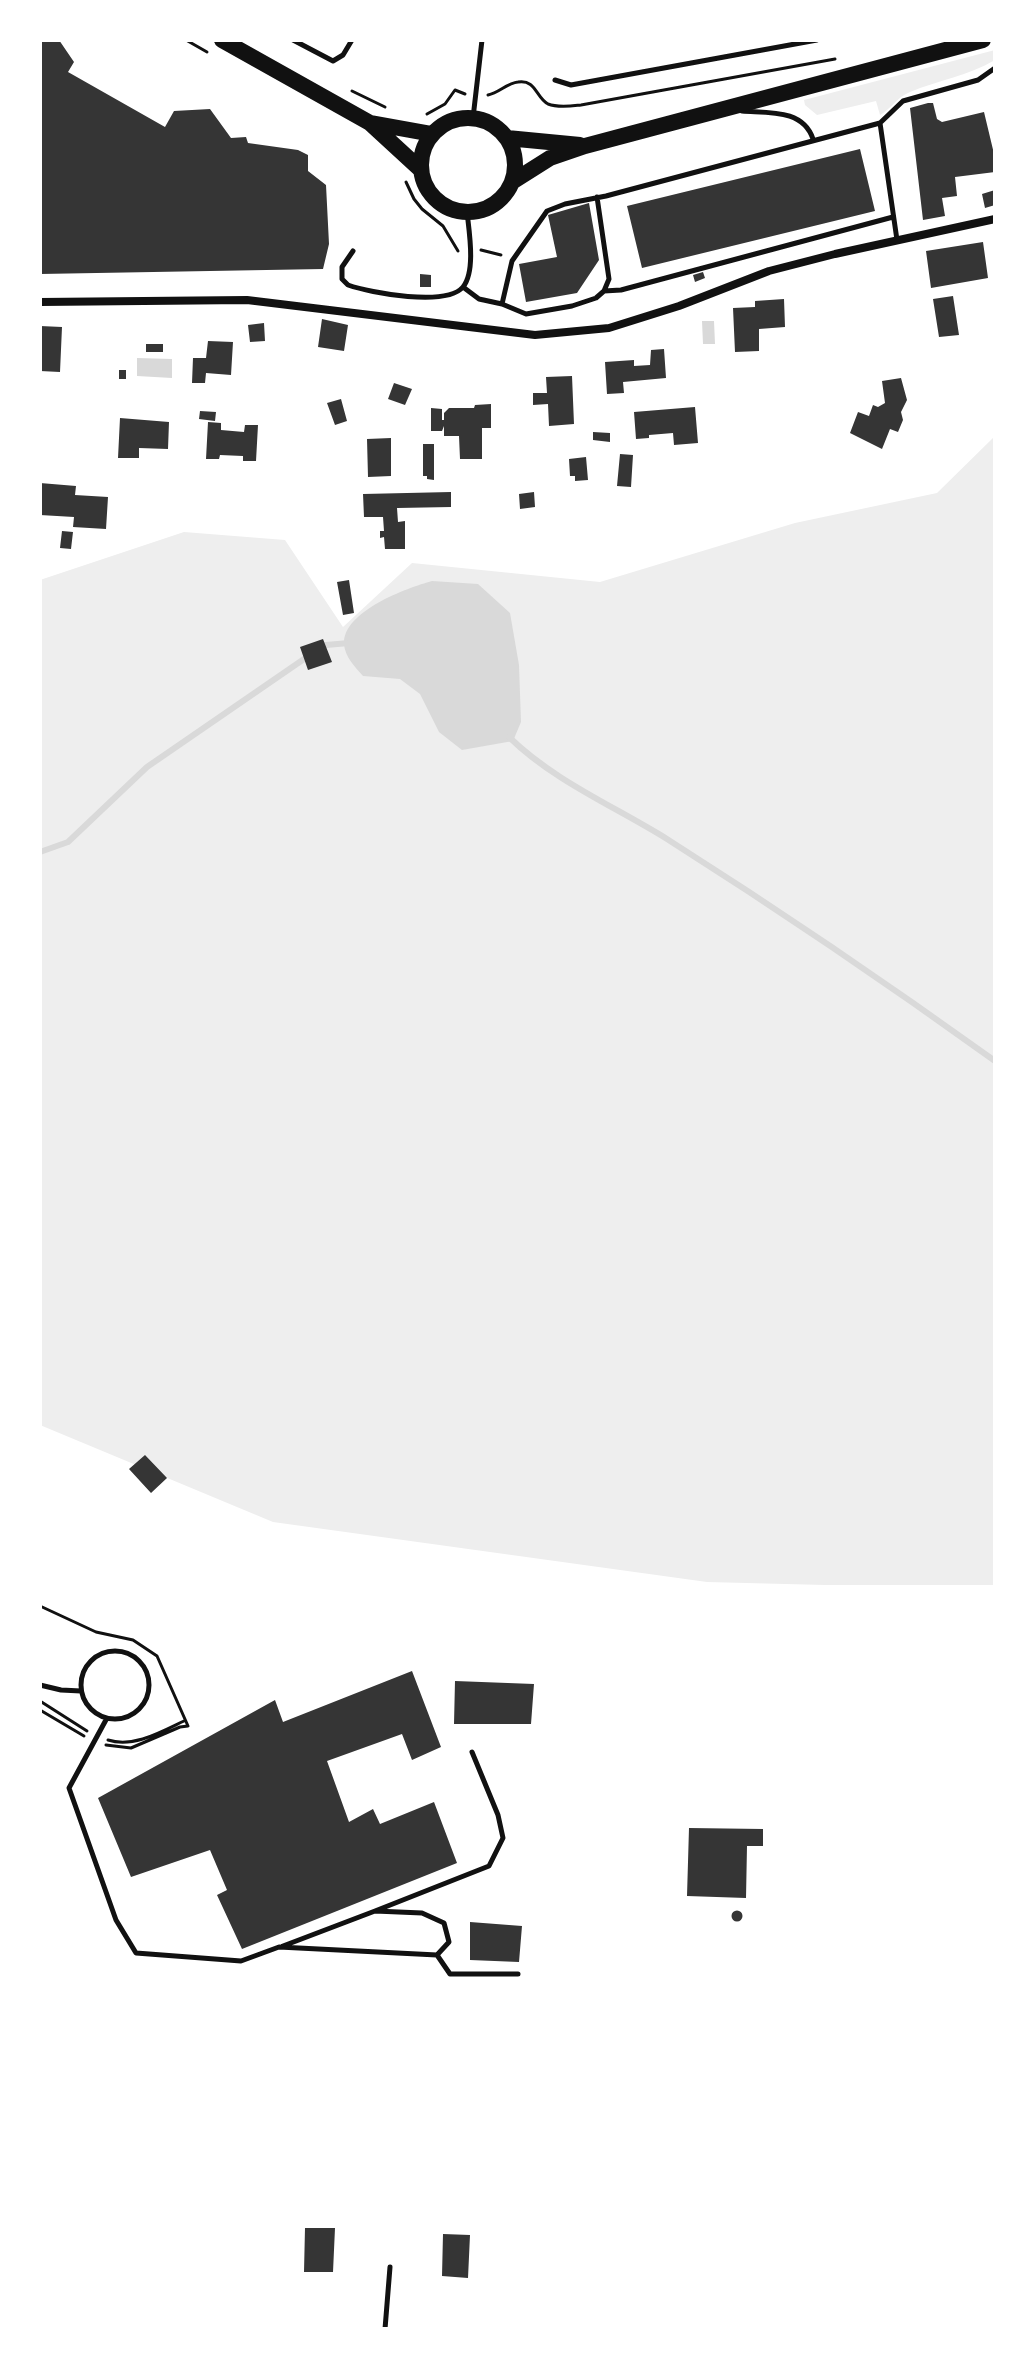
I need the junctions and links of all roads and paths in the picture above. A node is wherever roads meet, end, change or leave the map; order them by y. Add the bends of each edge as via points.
1 (186, 40) edge
2 (222, 40) edge
3 (293, 40) edge
4 (352, 40) edge
5 (482, 40) edge
6 (817, 40) edge
7 (983, 40) edge
8 (213, 55) dead end
9 (995, 68) edge
10 (555, 80) dead end
11 (729, 109) junction
12 (473, 118) junction
13 (370, 123) junction
14 (880, 123) junction
15 (432, 134) junction
16 (507, 138) junction
17 (813, 139) junction
18 (585, 146) junction
19 (420, 169) junction
20 (399, 171) dead end
21 (512, 182) junction
22 (597, 197) junction
23 (467, 212) junction
24 (893, 217) junction
25 (995, 219) edge
26 (897, 240) junction
27 (484, 250) dead end
28 (353, 251) dead end
29 (457, 251) dead end
30 (512, 261) junction
31 (463, 287) junction
32 (604, 291) junction
33 (40, 302) edge
34 (502, 304) junction
35 (40, 1606) edge
36 (40, 1685) edge
37 (81, 1691) junction
38 (107, 1718) junction
39 (188, 1726) dead end
40 (472, 1752) dead end
41 (375, 1911) junction
42 (279, 1947) junction
43 (437, 1955) junction
44 (518, 1974) dead end
45 (390, 2267) dead end
46 (385, 2329) edge

1 - 8 path
2 - 13 main road
3 - 4 lane via 333,61
5 - 12 lane
6 - 10 lane via 571,85
7 - 11 main road
9 - 14 lane via 978,80 903,101
11 - 17 lane via 793,116 810,129
11 - 18 main road
12 - 15 main road via 444,124
12 - 16 main road
13 - 15 main road
13 - 19 main road
14 - 17 lane
14 - 24 lane
15 - 19 main road
16 - 18 main road
16 - 21 main road via 515,167
17 - 22 lane
18 - 21 main road via 550,158
19 - 23 main road via 441,204
20 - 29 path via 414,199 443,226
21 - 23 main road via 494,204
22 - 30 lane via 547,211
22 - 32 lane via 609,279
23 - 31 lane via 470,250
24 - 26 lane
24 - 32 lane
25 - 26 street
26 - 33 street via 769,271 609,328 535,335 247,300
27 - 30 path
28 - 31 lane via 341,273 344,282 357,288 424,298 448,297
30 - 34 lane
31 - 34 lane via 479,299
32 - 34 lane via 572,306 526,314
35 - 39 path via 96,1632 133,1640 157,1656
36 - 37 lane
37 - 38 lane via 86,1703
37 - 38 lane via 85,1668 103,1653 137,1659 148,1679 144,1701 128,1716
38 - 42 lane via 69,1788 116,1920 136,1953 241,1961
40 - 41 lane via 503,1838 489,1866
41 - 42 lane
41 - 43 lane via 422,1913 444,1923 449,1942
42 - 43 lane
43 - 44 lane via 450,1974
45 - 46 lane

